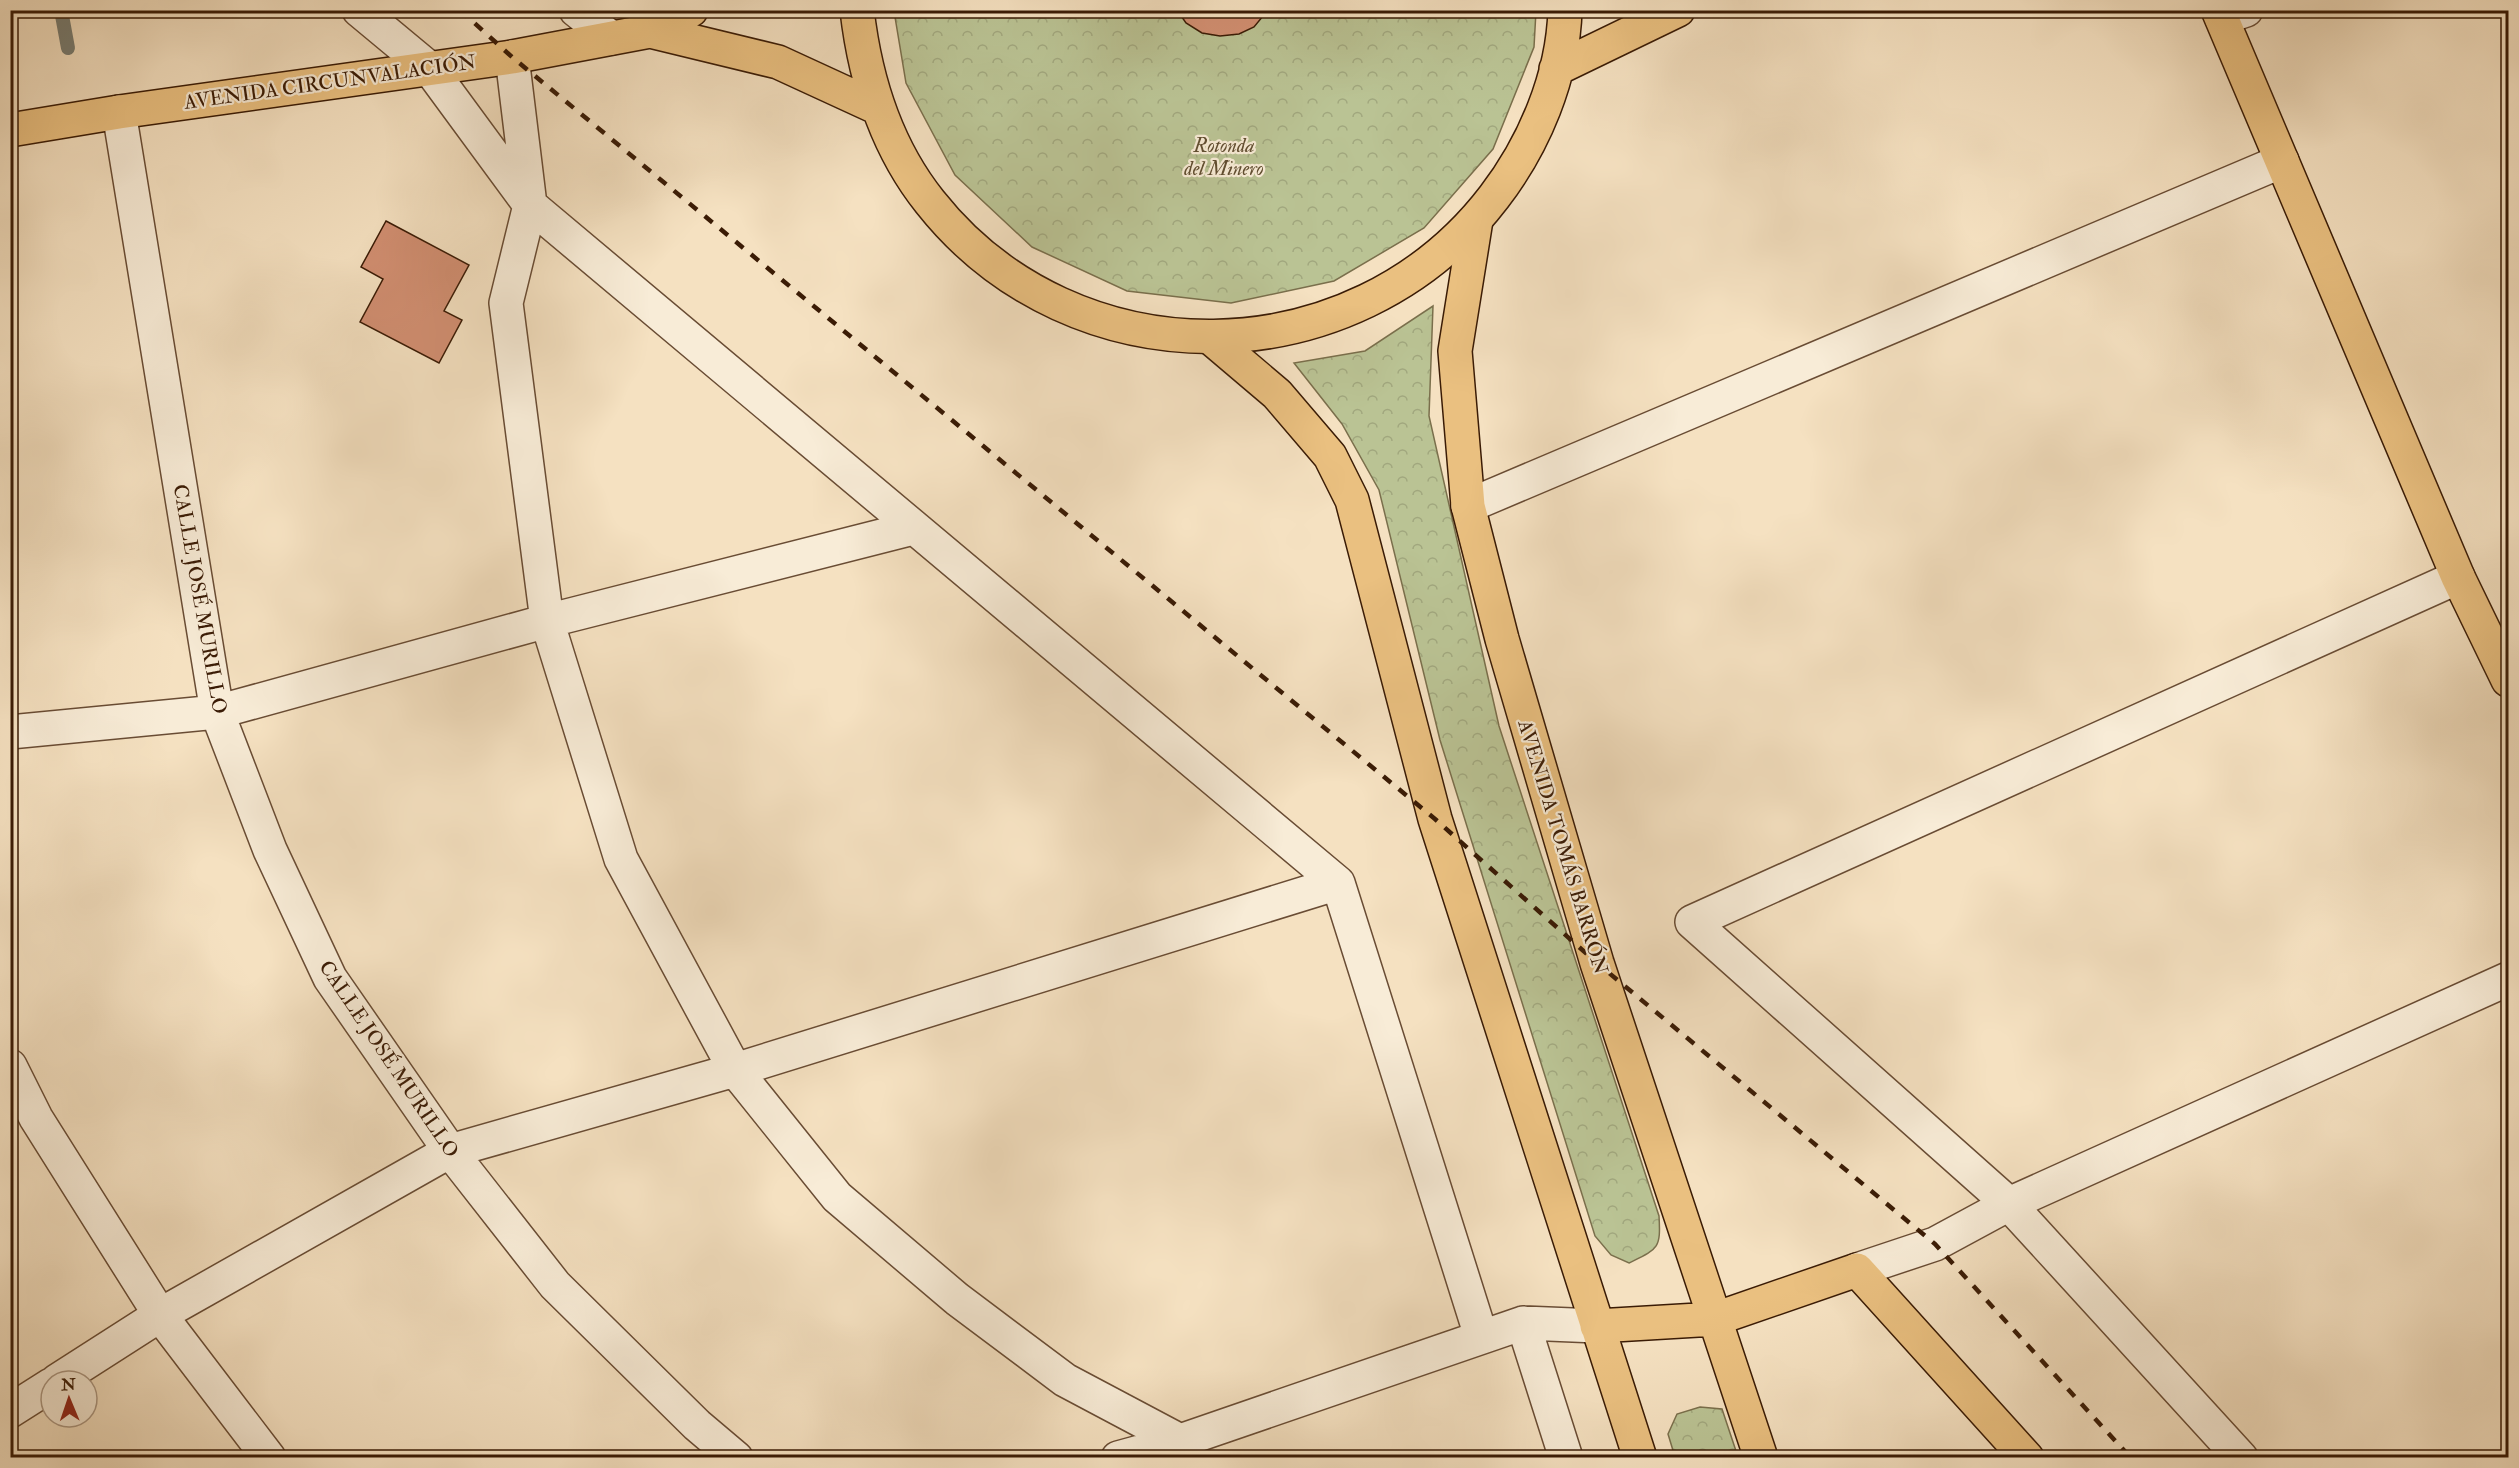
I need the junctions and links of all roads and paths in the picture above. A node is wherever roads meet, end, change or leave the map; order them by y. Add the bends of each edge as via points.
1 (359, 10) edge
2 (576, 10) edge
3 (691, 10) edge
4 (857, 10) edge
5 (1565, 10) edge
6 (1678, 10) edge
7 (2229, 13) edge
8 (647, 21) edge
9 (610, 38) junction
10 (512, 57) junction
11 (430, 69) junction
12 (1556, 69) junction
13 (878, 108) junction
14 (119, 112) junction
15 (10, 130) edge
16 (2282, 161) junction
17 (530, 205) junction
18 (1476, 220) junction
19 (1211, 338) junction
20 (1468, 506) junction
21 (913, 528) junction
22 (2458, 576) junction
23 (548, 621) junction
24 (2499, 637) edge
25 (2508, 680) edge
26 (217, 712) junction
27 (10, 732) edge
28 (1338, 883) junction
29 (2508, 979) edge
30 (10, 1066) edge
31 (735, 1070) junction
32 (450, 1151) junction
33 (2009, 1204) junction
34 (1857, 1270) junction
35 (160, 1315) junction
36 (1715, 1319) junction
37 (1523, 1323) junction
38 (1597, 1326) junction
39 (1480, 1336) junction
40 (76, 1369) edge
41 (39, 1393) edge
42 (10, 1411) edge
43 (1180, 1441) junction
44 (269, 1458) edge
45 (736, 1458) edge
46 (1118, 1458) edge
47 (1566, 1458) edge
48 (1640, 1458) edge
49 (1761, 1458) edge
50 (2027, 1458) edge
51 (2241, 1458) edge

1 - 11 street
2 - 9 street
3 - 8 main road, AVENIDA CIRCUNVALACIÓN
4 - 13 main road via 861,52
5 - 12 main road
6 - 12 main road
7 - 16 main road
8 - 9 main road, AVENIDA CIRCUNVALACIÓN
8 - 13 main road, AVENIDA CIRCUNVALACIÓN via 778,62
9 - 10 main road, AVENIDA CIRCUNVALACIÓN
10 - 11 main road, AVENIDA CIRCUNVALACIÓN
10 - 17 street
11 - 14 main road, AVENIDA CIRCUNVALACIÓN
11 - 17 street
12 - 18 main road via 1538,124 1511,174
13 - 19 main road via 900,157 930,202 966,242 1008,275 1054,302 1104,322 1157,334
14 - 15 main road, AVENIDA CIRCUNVALACIÓN
14 - 26 street, CALLE JOSÉ MURILLO
16 - 20 street
16 - 22 main road
17 - 21 street
17 - 23 street via 506,303
18 - 19 main road via 1441,254 1400,284 1356,307 1309,324 1260,335
18 - 20 main road, AVENIDA TOMÁS BARRÓN via 1455,351
19 - 38 main road via 1277,394 1330,456 1352,500 1435,819
20 - 36 main road, AVENIDA TOMÁS BARRÓN via 1502,639 1597,963
21 - 23 street
21 - 28 street
22 - 24 main road
22 - 33 street via 1692,922
23 - 26 street
23 - 31 street via 621,859
24 - 25 main road
26 - 27 street
26 - 32 street, CALLE JOSÉ MURILLO via 270,850 330,978
28 - 31 street
28 - 39 street
29 - 33 street
30 - 35 street via 36,1118
31 - 32 street
31 - 43 street via 837,1197 957,1299 1065,1380
32 - 35 street
32 - 45 street, CALLE JOSÉ MURILLO via 555,1285 697,1425
33 - 34 street via 1935,1244
33 - 51 street
34 - 36 main road
34 - 50 main road
35 - 40 street
35 - 44 street
36 - 38 main road
36 - 49 main road, AVENIDA TOMÁS BARRÓN
37 - 38 street
37 - 39 street
37 - 47 street
38 - 48 main road
39 - 43 street
41 - 42 street
43 - 46 street

